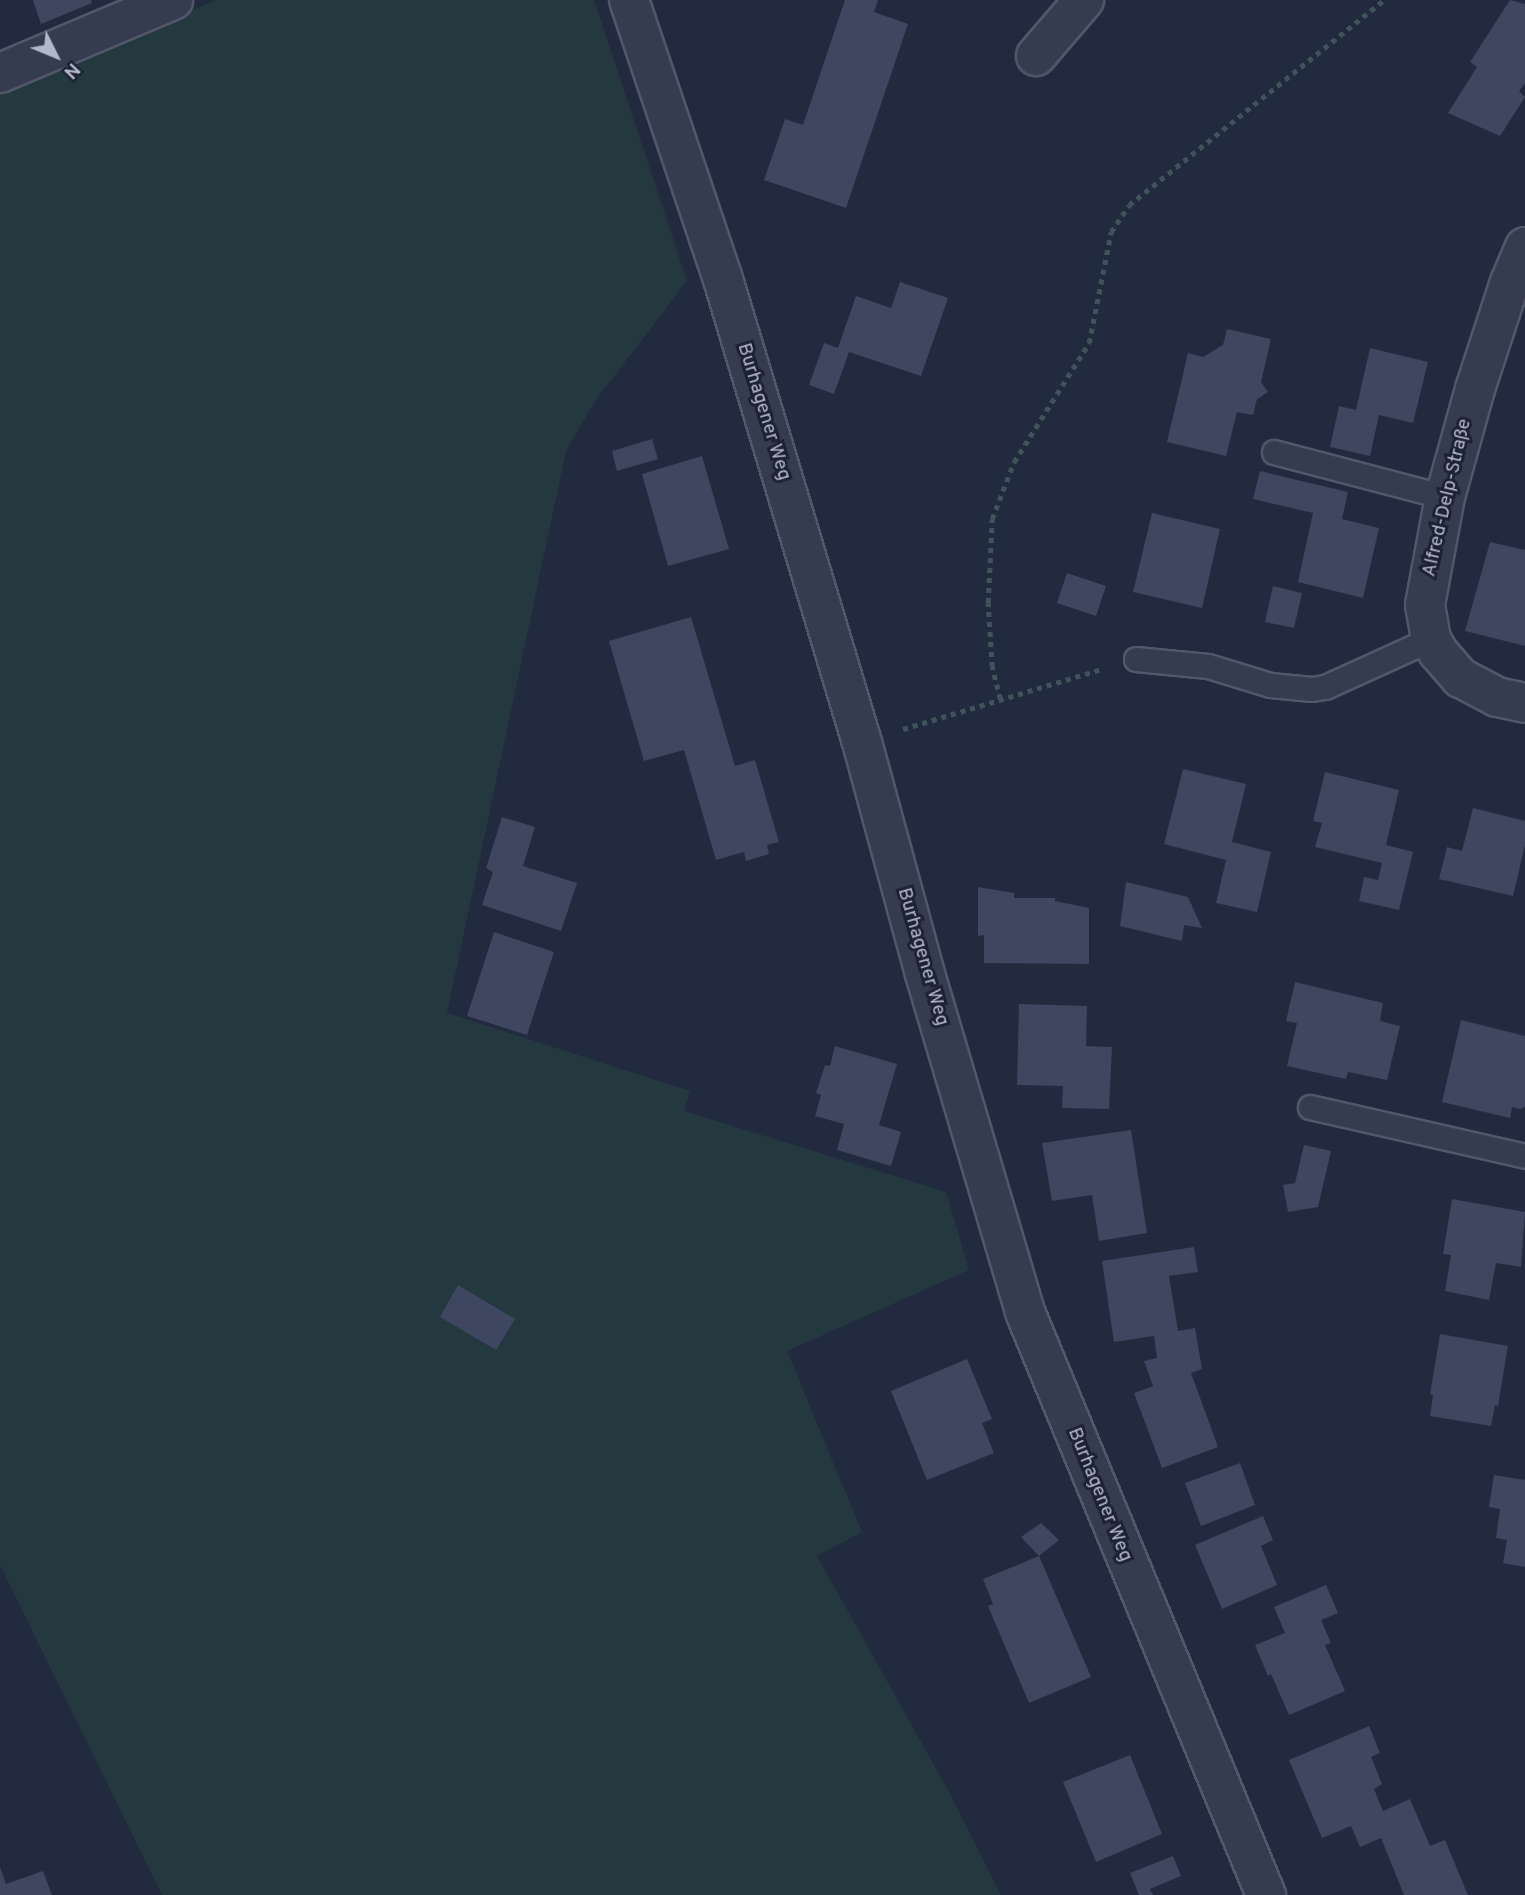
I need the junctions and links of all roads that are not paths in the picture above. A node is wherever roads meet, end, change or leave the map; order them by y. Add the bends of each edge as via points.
1 (173, 0) edge
2 (629, 0) edge
3 (1084, 0) edge
4 (1036, 56) dead end
5 (0, 73) edge
6 (1525, 247) edge
7 (1274, 452) dead end
8 (1445, 497) junction
9 (1431, 639) junction
10 (1136, 659) road end
11 (1525, 703) edge
12 (1310, 1107) dead end
13 (1525, 1156) edge
14 (1266, 1895) edge

1 - 5 street
2 - 14 street, Burhagener Weg via 723,279 1025,1312
3 - 4 street
6 - 8 street, Alfred-Delp-Straße via 1489,343
7 - 8 lane
8 - 9 street, Alfred-Delp-Straße via 1425,605
9 - 10 lane via 1312,689 1270,685 1208,666
9 - 11 street, Alfred-Delp-Straße via 1461,678 1497,697
12 - 13 lane

